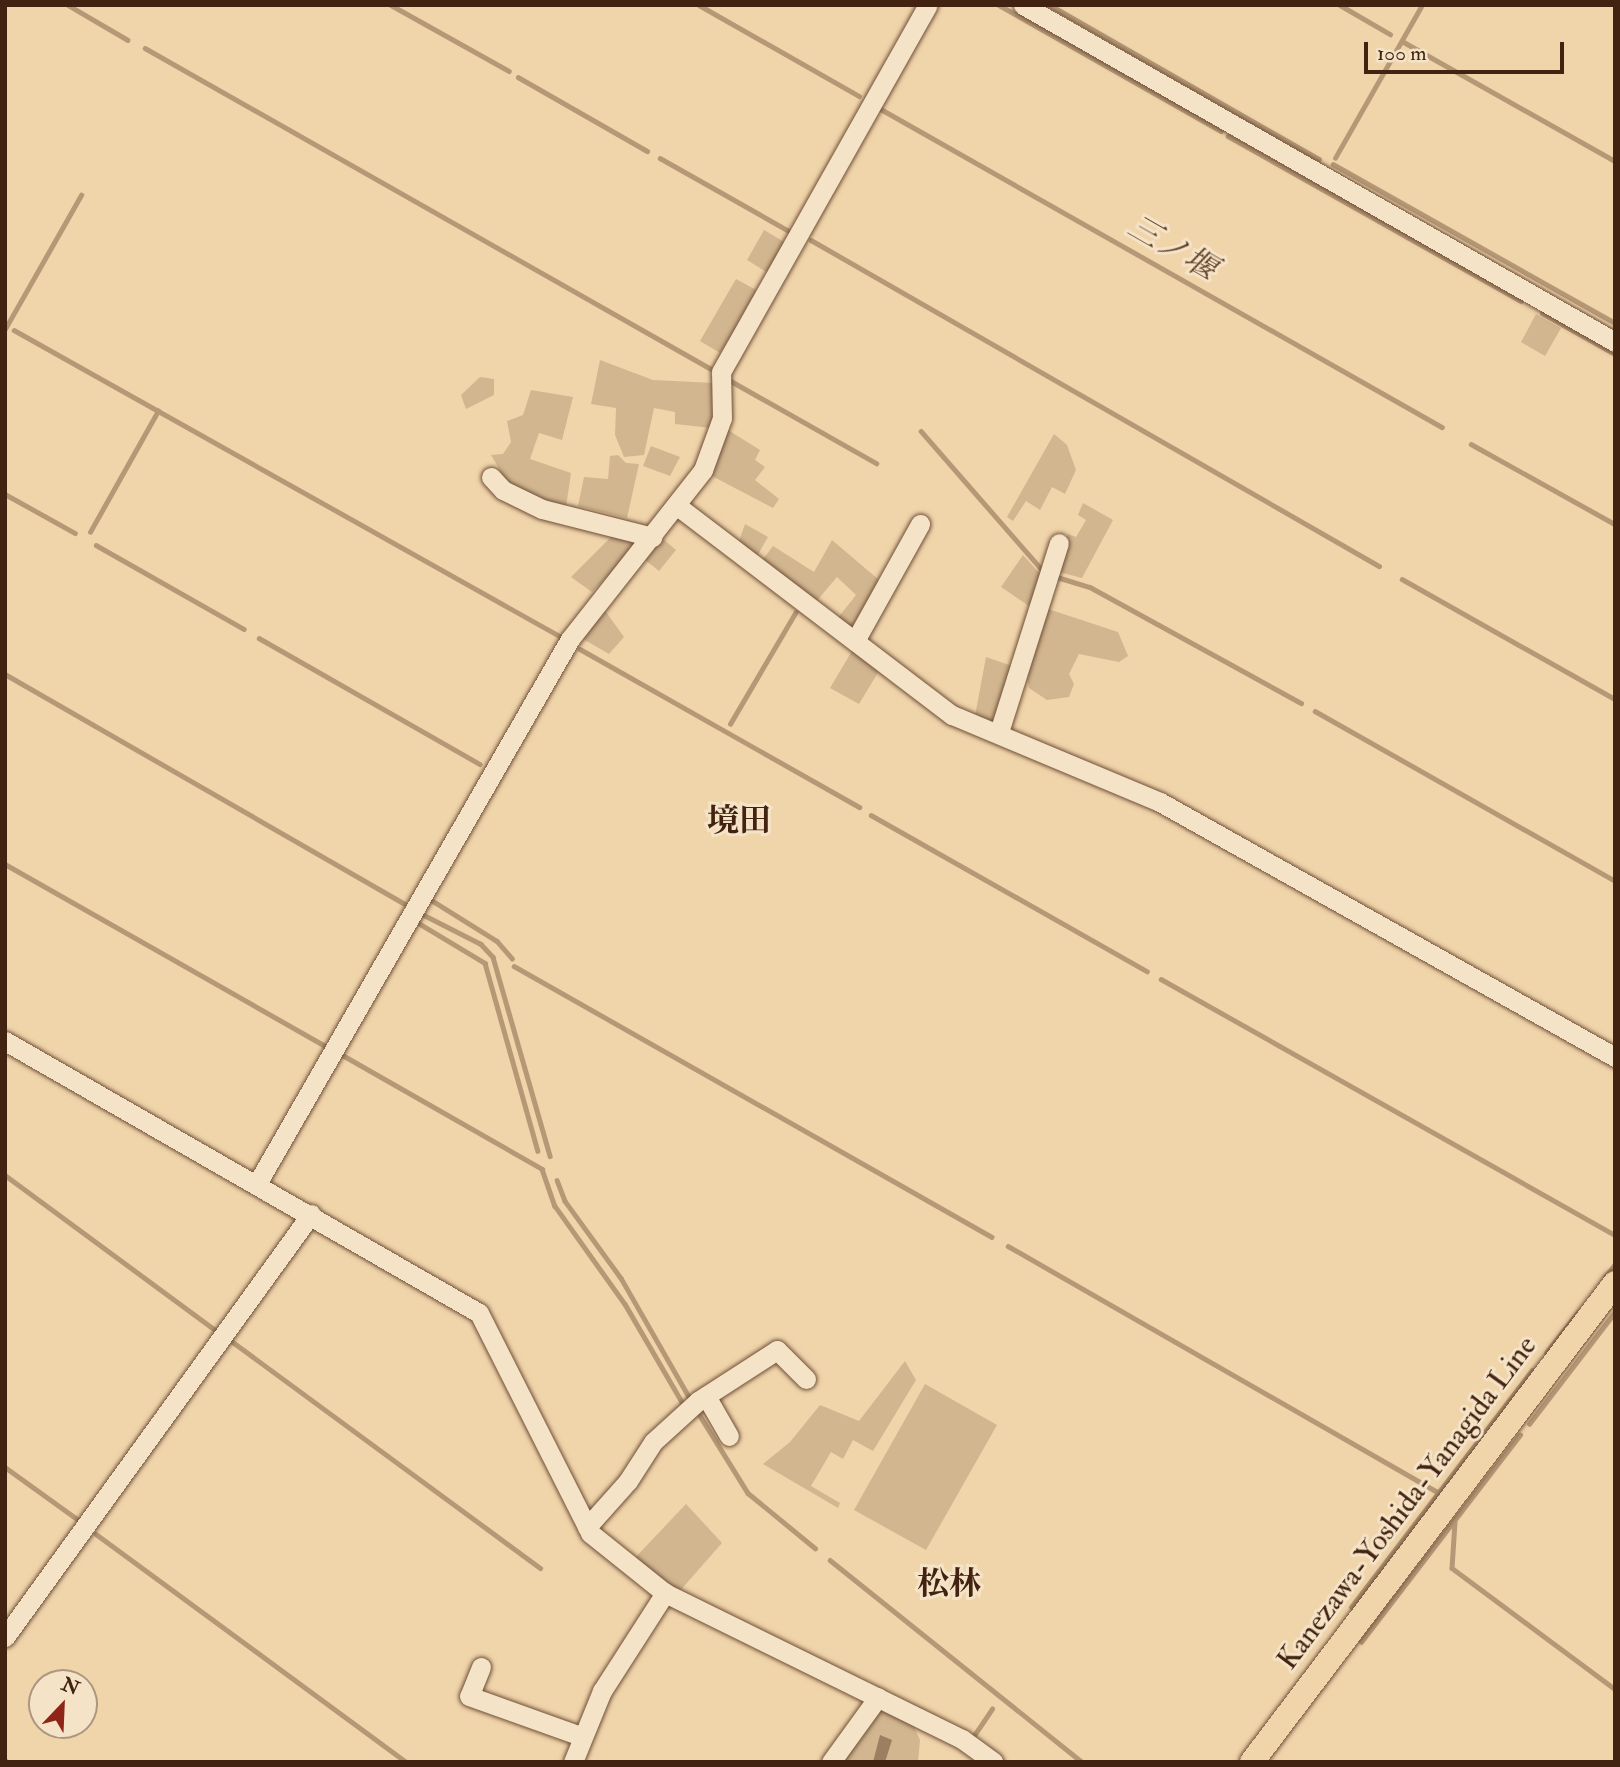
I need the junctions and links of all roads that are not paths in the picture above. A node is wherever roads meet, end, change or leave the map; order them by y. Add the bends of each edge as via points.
1 (928, 5) edge
2 (1023, 5) edge
3 (1615, 342) edge
4 (491, 477) dead end
5 (676, 505) junction
6 (920, 524) dead end
7 (653, 537) junction
8 (1059, 542) dead end
9 (855, 641) junction
10 (999, 732) junction
11 (5, 1041) edge
12 (1615, 1057) edge
13 (258, 1182) junction
14 (311, 1214) junction
15 (1615, 1283) edge
16 (806, 1379) dead end
17 (706, 1396) junction
18 (729, 1436) dead end
19 (587, 1527) junction
20 (665, 1593) junction
21 (5, 1637) edge
22 (481, 1667) dead end
23 (878, 1697) junction
24 (582, 1736) junction
25 (573, 1762) edge
26 (831, 1762) edge
27 (994, 1762) edge
28 (1252, 1762) edge

1 - 5 street via 720,372 717,443
2 - 3 street
4 - 7 street via 503,490 542,509
5 - 7 street
5 - 9 street
6 - 9 street
7 - 13 street via 570,639
8 - 10 street
9 - 10 street via 952,715
10 - 12 street via 1160,802
11 - 13 street
13 - 14 street
14 - 19 street via 479,1313
14 - 21 street
15 - 28 main road, Kanezawa-Yoshida-Yanagida Line
16 - 17 street via 777,1350
17 - 18 street
17 - 19 street via 653,1442 628,1481
19 - 20 street
20 - 23 street
20 - 24 street via 602,1692
22 - 24 street via 469,1696
23 - 26 street
23 - 27 street via 962,1739
24 - 25 street

